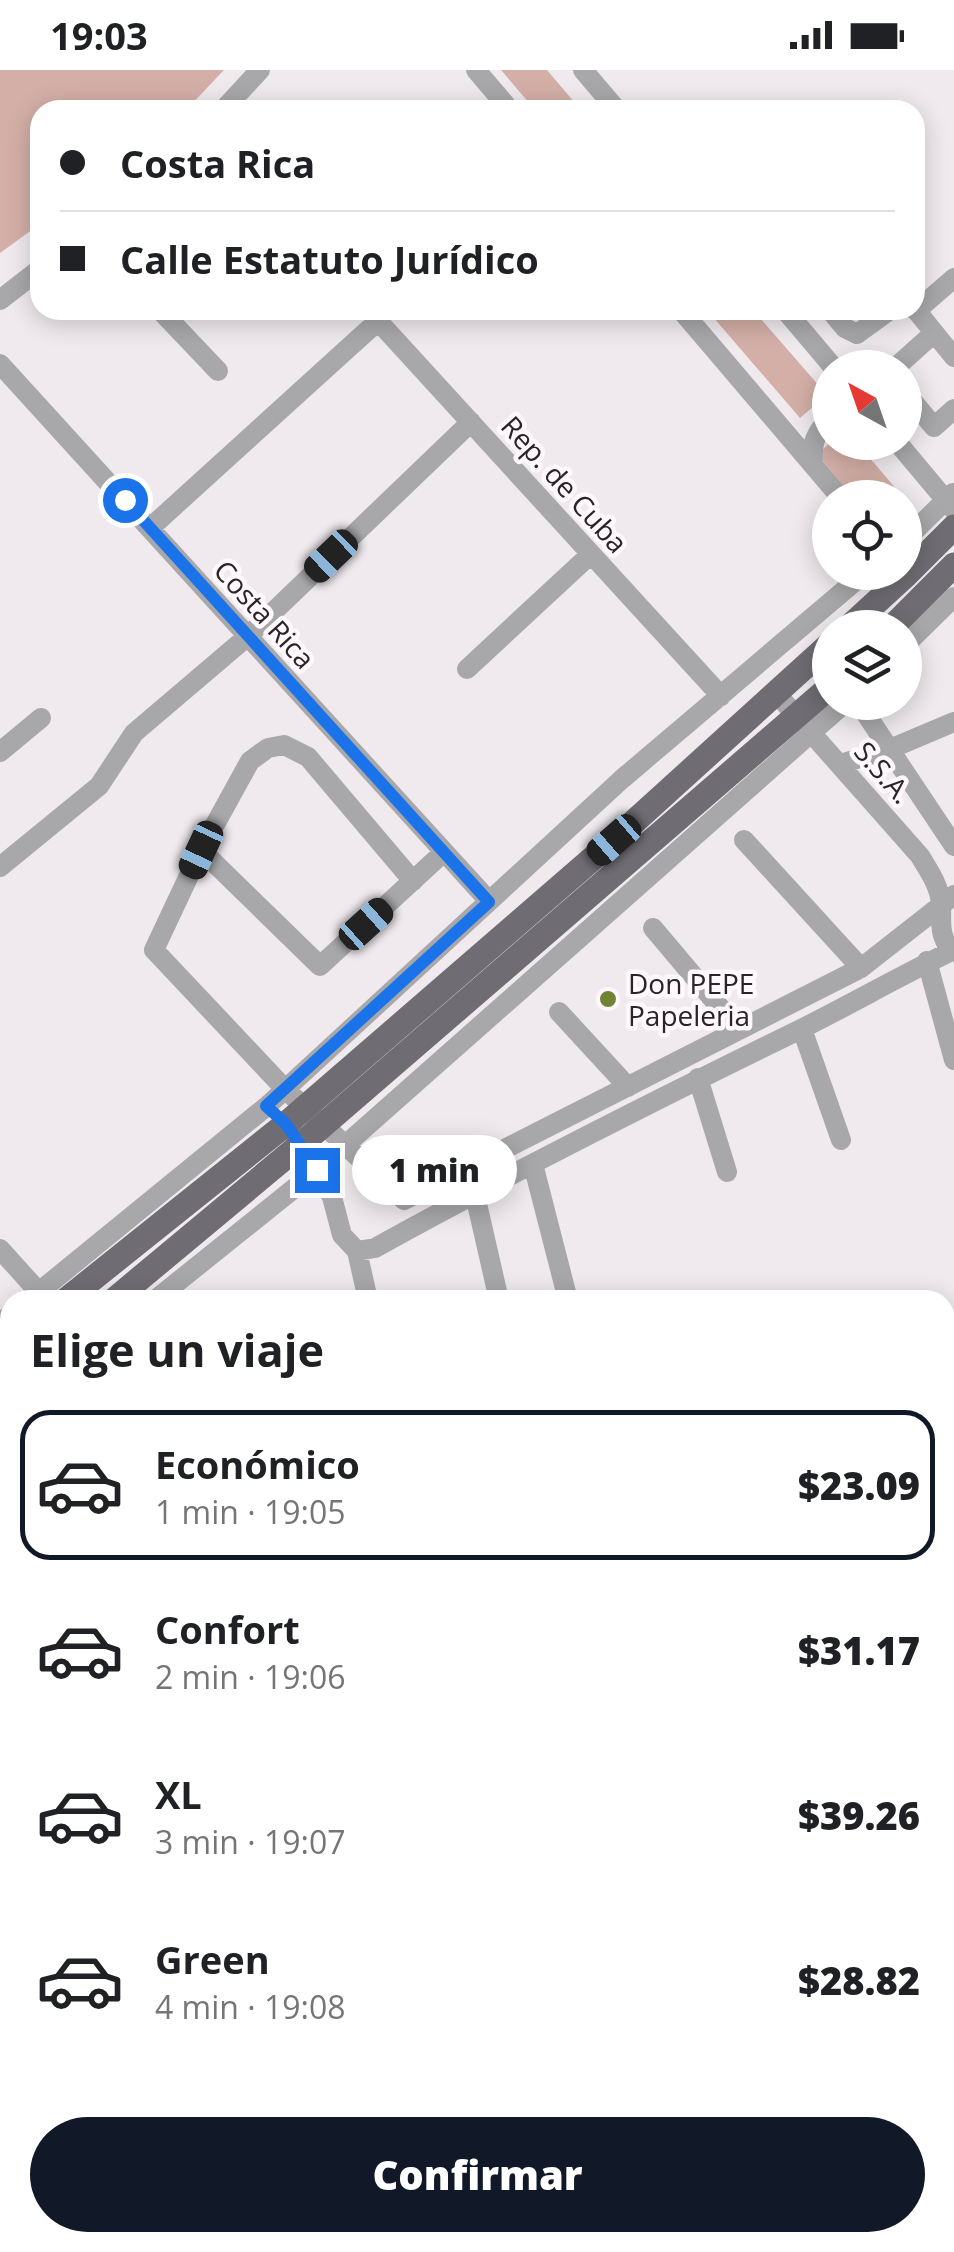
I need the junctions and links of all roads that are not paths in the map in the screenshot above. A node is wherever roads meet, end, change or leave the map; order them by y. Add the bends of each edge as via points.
1 (260, 70) edge
2 (476, 70) edge
3 (583, 70) edge
4 (232, 100) edge
5 (502, 100) edge
6 (608, 100) edge
7 (30, 277) edge
8 (954, 278) edge
9 (0, 300) edge
10 (925, 302) edge
11 (170, 320) edge
12 (369, 320) edge
13 (377, 320) edge
14 (690, 320) edge
15 (794, 320) edge
16 (838, 320) edge
17 (876, 320) edge
18 (924, 320) edge
19 (934, 333) junction
20 (819, 350) edge
21 (915, 350) edge
22 (954, 357) edge
23 (0, 364) edge
24 (218, 371) dead end
25 (954, 410) edge
26 (922, 412) edge
27 (471, 422) junction
28 (813, 460) edge
29 (913, 460) edge
30 (813, 465) junction
31 (826, 480) edge
32 (951, 501) edge
33 (922, 526) edge
34 (954, 527) edge
35 (150, 528) junction
36 (591, 554) junction
37 (922, 558) edge
38 (954, 565) edge
39 (845, 590) edge
40 (888, 590) edge
41 (954, 597) edge
42 (867, 610) edge
43 (909, 610) edge
44 (922, 628) edge
45 (248, 636) junction
46 (812, 664) edge
47 (468, 669) dead end
48 (776, 692) junction
49 (721, 696) junction
50 (812, 714) edge
51 (41, 718) dead end
52 (812, 720) edge
53 (870, 720) edge
54 (954, 722) edge
55 (805, 724) junction
56 (890, 749) junction
57 (0, 752) edge
58 (840, 764) junction
59 (744, 840) dead end
60 (954, 846) edge
61 (201, 850) junction
62 (444, 852) junction
63 (0, 868) edge
64 (413, 882) junction
65 (947, 899) edge
66 (489, 902) junction
67 (653, 928) dead end
68 (952, 951) edge
69 (928, 961) junction
70 (862, 968) junction
71 (559, 1012) dead end
72 (802, 1029) junction
73 (739, 1030) junction
74 (954, 1060) edge
75 (698, 1078) junction
76 (628, 1087) junction
77 (285, 1089) junction
78 (266, 1106) junction
79 (304, 1125) junction
80 (841, 1140) dead end
81 (346, 1146) junction
82 (533, 1164) junction
83 (317, 1170) junction
84 (727, 1172) dead end
85 (475, 1194) junction
86 (404, 1200) junction
87 (414, 1226) junction
88 (198, 1231) junction
89 (0, 1249) edge
90 (357, 1251) junction
91 (215, 1252) junction
92 (32, 1290) edge
93 (45, 1290) edge
94 (80, 1290) edge
95 (126, 1290) edge
96 (168, 1290) edge
97 (366, 1290) edge
98 (497, 1290) edge
99 (565, 1290) edge

1 - 4 street
2 - 5 street
3 - 6 street
7 - 9 street
8 - 10 street
11 - 24 street
12 - 35 street
13 - 27 street, Rep. de Cuba
14 - 30 street
15 - 20 street
16 - 17 street via 857,334
18 - 19 street
19 - 21 street
19 - 22 street
23 - 35 street, Costa Rica
25 - 26 street via 934,426
27 - 36 street, Rep. de Cuba
27 - 45 street
28 - 30 street
29 - 32 street
30 - 31 street
32 - 33 street
34 - 37 main road
35 - 45 street, Costa Rica
36 - 47 street
36 - 49 street, Rep. de Cuba
38 - 43 main road
39 - 49 street
40 - 42 main road
41 - 44 street
45 - 62 street, Costa Rica
45 - 63 street via 134,733 99,786
46 - 48 main road
48 - 55 street, S.S.A.
48 - 79 main road
49 - 66 street
50 - 55 main road
51 - 57 street
52 - 55 street
53 - 56 street, S.S.A.
54 - 56 street
55 - 58 street, S.S.A.
55 - 79 main road
55 - 81 street
56 - 58 street
56 - 60 street, S.S.A.
58 - 65 street, S.S.A. via 920,856
59 - 70 street
61 - 64 street via 320,966
61 - 64 street via 250,761 284,745 308,757
61 - 77 street via 154,950
62 - 64 street
62 - 66 street, Costa Rica
65 - 68 street, S.S.A. via 939,926
65 - 70 street
66 - 77 street
67 - 73 street
68 - 69 street
69 - 72 street
69 - 74 street
70 - 73 street
71 - 76 street
72 - 75 street
72 - 80 street
73 - 76 street
75 - 82 street
75 - 84 street
76 - 86 street
77 - 78 street
77 - 79 street
78 - 79 street
78 - 93 street
79 - 81 street
79 - 83 street
79 - 88 main road
79 - 94 main road
81 - 83 street
81 - 86 street
82 - 85 street
82 - 99 street
83 - 90 street via 342,1235
83 - 91 street
85 - 87 street
85 - 98 street
86 - 87 street
87 - 90 street
88 - 91 street
88 - 95 main road
89 - 92 street
90 - 97 street
91 - 96 street

